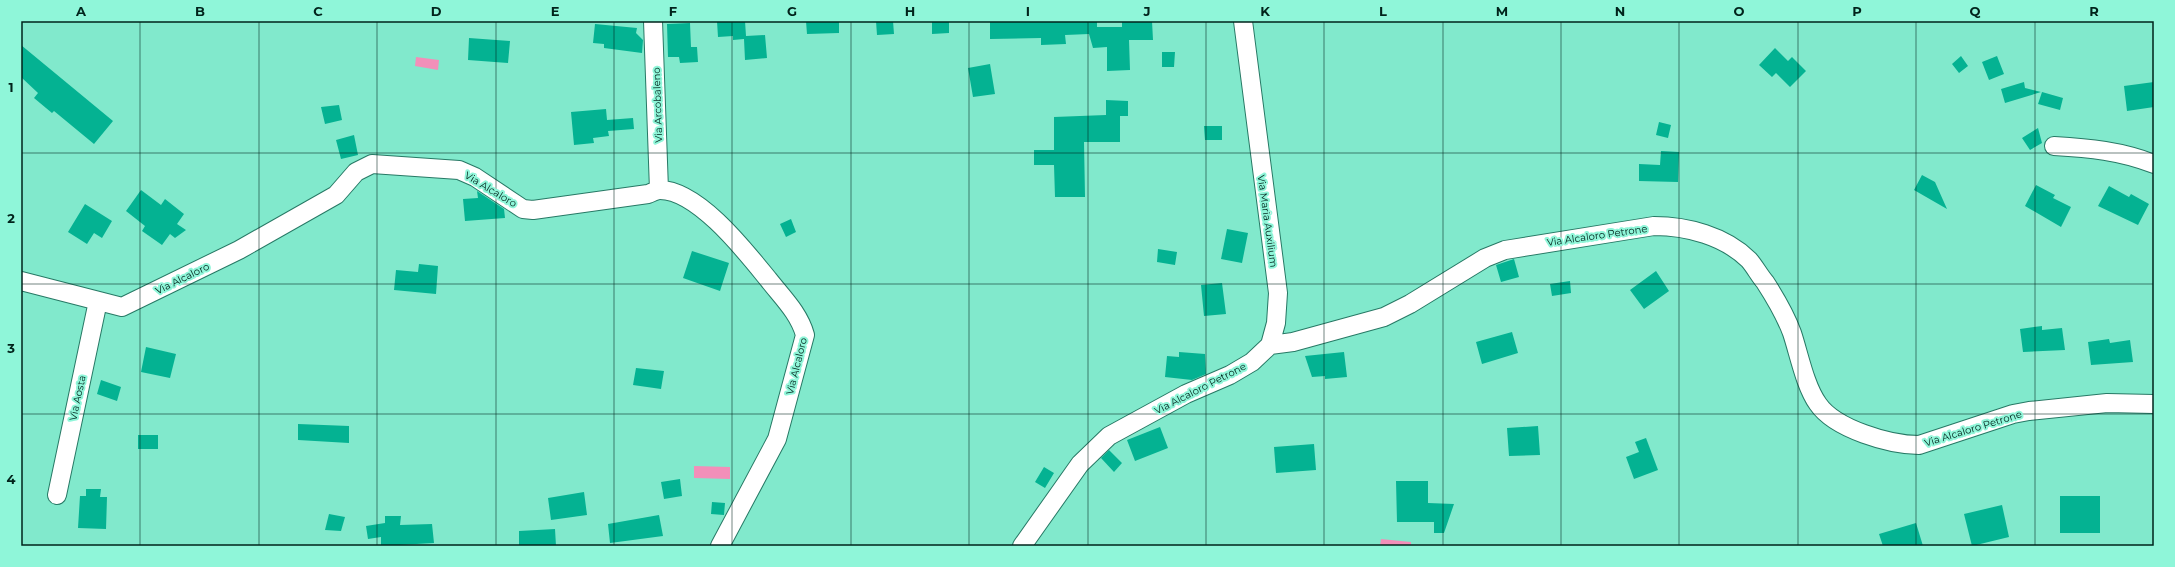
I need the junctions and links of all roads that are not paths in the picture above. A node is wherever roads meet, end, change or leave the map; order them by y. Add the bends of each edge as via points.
1 (653, 21) edge
2 (1243, 21) edge
3 (2054, 146) dead end
4 (2154, 164) edge
5 (659, 190) junction
6 (21, 281) edge
7 (98, 301) junction
8 (1270, 345) junction
9 (2154, 404) edge
10 (58, 495) dead end
11 (720, 546) edge
12 (1022, 546) edge

1 - 5 street, Via Arcobaleno
2 - 8 street, Via Maria Auxilium via 1278,294 1276,323
3 - 4 street via 2114,151
5 - 7 street, Via Alcaloro via 648,194 533,210 523,209 475,177 459,170 372,164 356,172 336,195 239,250 122,307
5 - 11 street, Via Alcaloro via 690,201 717,221 738,242 794,311 805,335 777,439
6 - 7 street, Via Alcaloro
7 - 10 street, Via Aosta
8 - 9 street, Via Alcaloro Petrone via 1293,342 1384,317 1485,258 1505,250 1654,226 1674,226 1720,240 1734,247 1749,261 1780,303 1817,403 1828,417 1843,426 1905,445 1919,445 2012,414 2029,411 2108,403
8 - 12 street, Via Alcaloro Petrone via 1252,362 1230,375 1186,394 1109,436 1080,464

